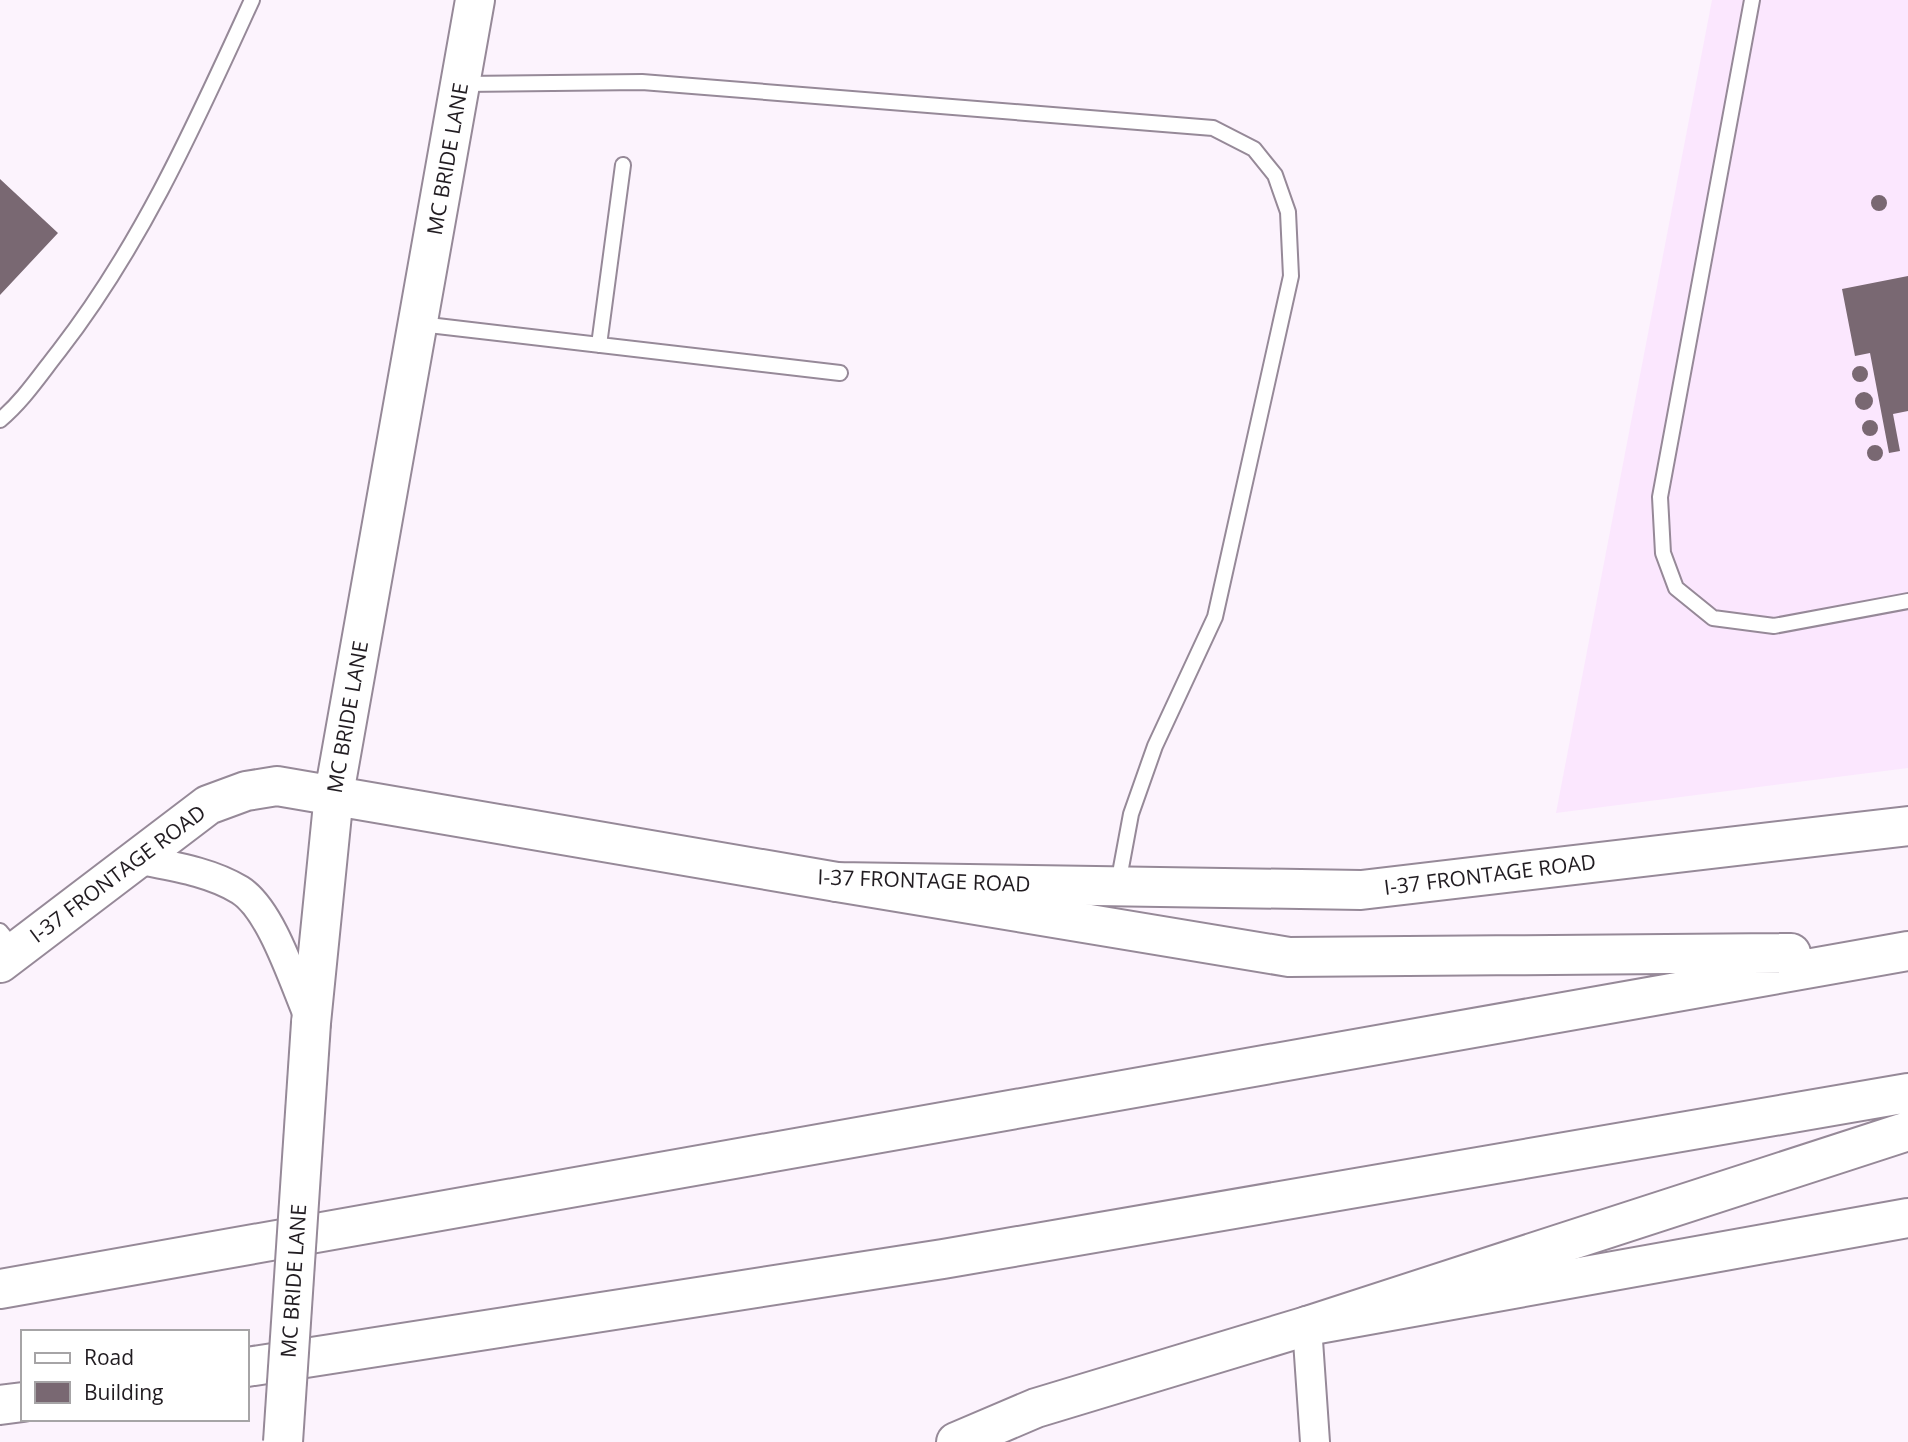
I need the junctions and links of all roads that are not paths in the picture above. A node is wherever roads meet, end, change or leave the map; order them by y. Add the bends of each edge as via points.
1 (252, 0) edge
2 (475, 0) edge
3 (1752, 0) edge
4 (462, 84) junction
5 (623, 165) dead end
6 (419, 324) junction
7 (599, 345) junction
8 (840, 373) dead end
9 (0, 420) edge
10 (1908, 601) edge
11 (334, 794) junction
12 (1908, 826) edge
13 (136, 859) junction
14 (838, 882) junction
15 (1118, 886) junction
16 (5, 948) edge
17 (1903, 952) edge
18 (311, 1023) junction
19 (1908, 1093) edge
20 (1908, 1131) edge
21 (1908, 1218) edge
22 (0, 1289) edge
23 (1307, 1326) junction
24 (248, 1367) edge
25 (21, 1402) edge
26 (0, 1405) edge
27 (283, 1442) edge
28 (956, 1442) edge
29 (1315, 1442) edge

1 - 9 lane via 168,181 82,321 15,408
2 - 4 main road, MC BRIDE LANE
3 - 10 lane via 1660,497 1663,553 1676,589 1713,618 1774,626
4 - 6 main road, MC BRIDE LANE
4 - 15 lane via 642,82 1213,128 1254,149 1275,175 1287,212 1291,276 1215,617 1155,746 1131,814
5 - 7 lane
6 - 7 lane
6 - 11 main road, MC BRIDE LANE
7 - 8 lane
11 - 13 main road, I-37 FRONTAGE ROAD via 277,786 246,791 208,806
11 - 14 main road, I-37 FRONTAGE ROAD
11 - 18 main road, MC BRIDE LANE
12 - 15 main road, I-37 FRONTAGE ROAD via 1361,890
13 - 16 main road, I-37 FRONTAGE ROAD
13 - 18 street via 186,869 241,891 264,916
14 - 15 main road, I-37 FRONTAGE ROAD
14 - 17 main road via 1289,957
17 - 22 main road
18 - 27 main road, MC BRIDE LANE, bridge
19 - 24 main road via 943,1259
20 - 23 main road
21 - 23 main road
23 - 28 main road via 1036,1408
23 - 29 street
25 - 26 main road

